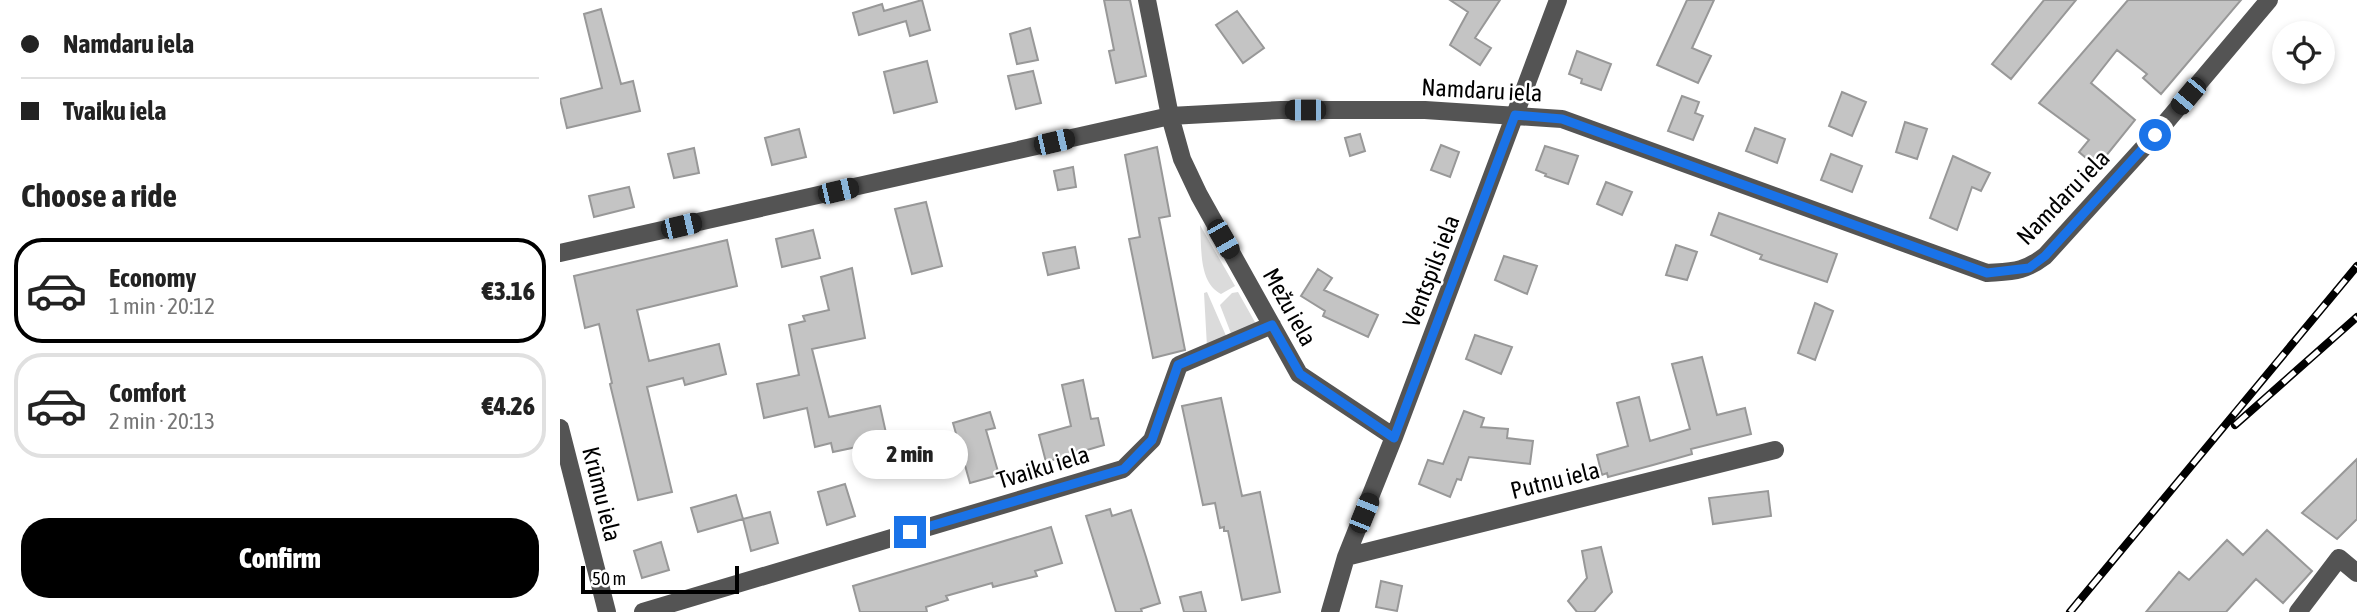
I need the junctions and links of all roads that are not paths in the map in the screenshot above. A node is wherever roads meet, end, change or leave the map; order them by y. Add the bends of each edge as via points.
1 (1147, 0) edge
2 (1558, 0) edge
3 (2269, 0) edge
4 (1515, 115) junction
5 (1170, 116) junction
6 (560, 253) edge
7 (1272, 325) junction
8 (560, 428) edge
9 (1394, 438) junction
10 (1775, 450) dead end
11 (1346, 557) junction
12 (2357, 573) edge
13 (607, 612) edge
14 (643, 612) edge
15 (1330, 612) edge
16 (2298, 612) edge

1 - 5 street, Mežu iela
2 - 4 street, Ventspils iela
3 - 4 street, Namdaru iela via 2045,256 2029,268 2014,271 1987,273 1562,119
4 - 5 street, Namdaru iela via 1280,110
4 - 9 street, Ventspils iela
5 - 6 street, Namdaru iela
5 - 7 street, Mežu iela via 1182,159 1199,195
7 - 9 street, Mežu iela via 1300,374
7 - 14 street, Tvaiku iela via 1178,365 1152,440 1124,469
8 - 13 street, Krūmu iela
9 - 11 street, Ventspils iela
10 - 11 street, Putnu iela
11 - 15 street
12 - 16 street via 2339,558

